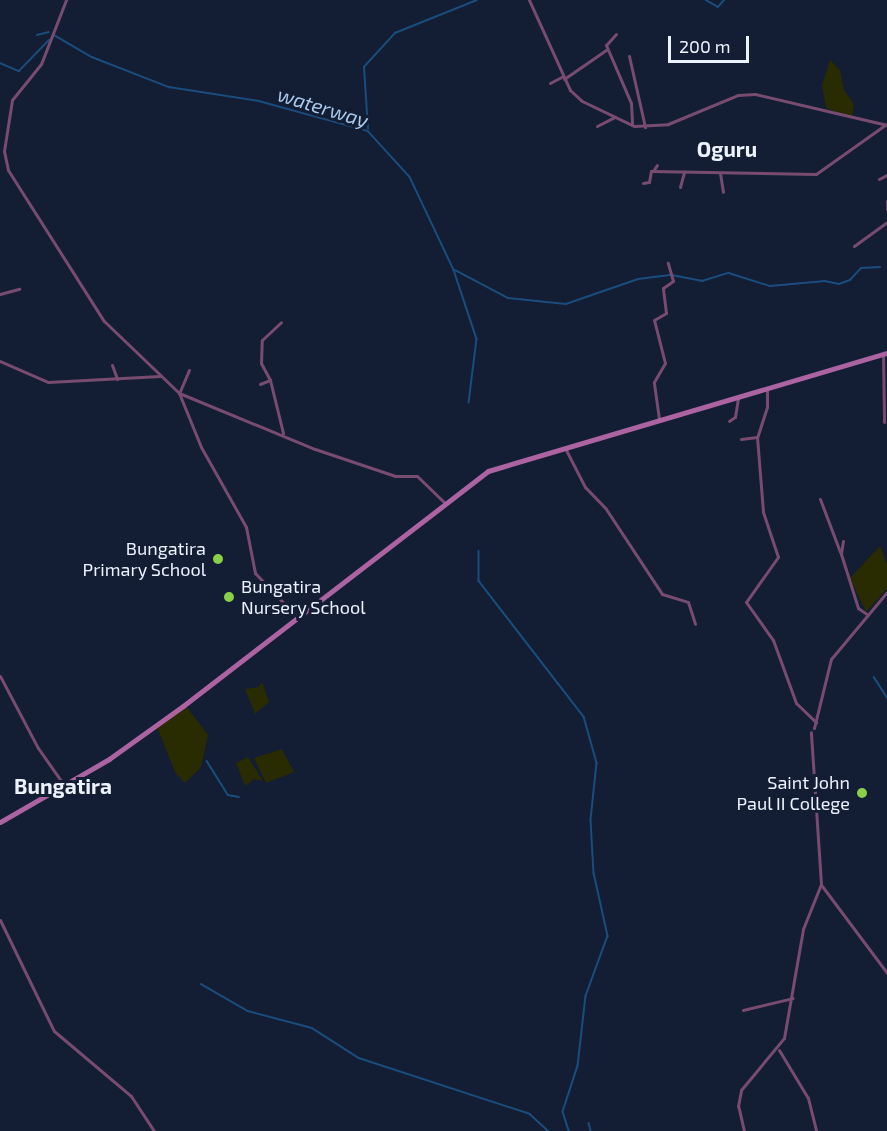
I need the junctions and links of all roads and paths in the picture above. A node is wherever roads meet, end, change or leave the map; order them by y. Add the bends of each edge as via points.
1 (66, 0) edge
2 (528, 0) edge
3 (616, 33) dead end
4 (607, 49) junction
5 (629, 57) dead end
6 (563, 78) junction
7 (550, 83) dead end
8 (615, 117) junction
9 (632, 125) junction
10 (886, 125) edge
11 (597, 126) dead end
12 (645, 127) junction
13 (657, 165) dead end
14 (653, 171) junction
15 (684, 172) junction
16 (720, 173) junction
17 (887, 175) edge
18 (879, 179) dead end
19 (643, 183) dead end
20 (680, 187) dead end
21 (723, 192) dead end
22 (887, 201) edge
23 (887, 209) edge
24 (887, 222) edge
25 (854, 246) dead end
26 (668, 263) dead end
27 (19, 289) dead end
28 (0, 294) edge
29 (281, 322) dead end
30 (885, 354) edge
31 (0, 361) edge
32 (112, 365) dead end
33 (189, 370) dead end
34 (160, 376) junction
35 (117, 379) junction
36 (270, 380) junction
37 (260, 384) dead end
38 (767, 388) junction
39 (179, 393) junction
40 (739, 396) junction
41 (659, 419) junction
42 (729, 421) dead end
43 (884, 422) dead end
44 (283, 433) junction
45 (757, 437) junction
46 (741, 439) dead end
47 (565, 446) junction
48 (820, 499) dead end
49 (444, 502) junction
50 (843, 542) dead end
51 (841, 554) junction
52 (887, 592) edge
53 (868, 615) junction
54 (298, 619) junction
55 (695, 624) dead end
56 (0, 676) edge
57 (816, 722) junction
58 (64, 785) junction
59 (0, 822) edge
60 (821, 884) junction
61 (0, 920) edge
62 (887, 973) edge
63 (793, 998) junction
64 (743, 1010) dead end
65 (779, 1050) junction
66 (154, 1131) edge
67 (744, 1131) edge
68 (816, 1131) edge

1 - 34 street via 41,63 12,100 6,164 100,316
2 - 6 street
3 - 4 street
4 - 6 street
4 - 9 street via 632,106
5 - 12 street
6 - 7 street
6 - 8 street via 582,101
8 - 9 street
8 - 11 street
9 - 12 street
10 - 12 street via 755,94 738,95 668,124
10 - 16 street via 816,174
13 - 14 street
14 - 15 street
14 - 19 street via 649,182
15 - 16 street
15 - 20 street
16 - 21 street
17 - 18 street
22 - 23 street
24 - 25 street
26 - 41 street via 673,281 663,288 666,313 654,320 665,363 654,382
27 - 28 street
29 - 36 street via 262,340 261,363
30 - 38 street
30 - 43 street
31 - 35 street via 48,382
32 - 35 street
33 - 39 street
34 - 35 street
34 - 39 street
36 - 37 street
36 - 44 street
38 - 40 street
38 - 45 street via 767,407
39 - 44 street
39 - 54 street via 201,447 246,527 255,573
40 - 41 street
40 - 42 street via 735,417
41 - 47 street
44 - 49 street via 395,476 417,476
45 - 46 street
45 - 57 street via 763,512 778,556 746,602 773,640 796,703
47 - 49 street via 488,471
47 - 55 street via 585,488 606,509 662,594 688,602
48 - 51 street
49 - 54 street
50 - 51 street
51 - 53 street via 858,608
52 - 53 street
53 - 57 street via 831,658
54 - 58 street via 133,742
56 - 58 street via 38,748
57 - 60 street via 813,730
58 - 59 street
60 - 62 street
60 - 63 street via 803,929
61 - 66 street via 54,1031 131,1096
63 - 64 street
63 - 65 street
65 - 67 street via 741,1090 738,1106
65 - 68 street via 808,1098

